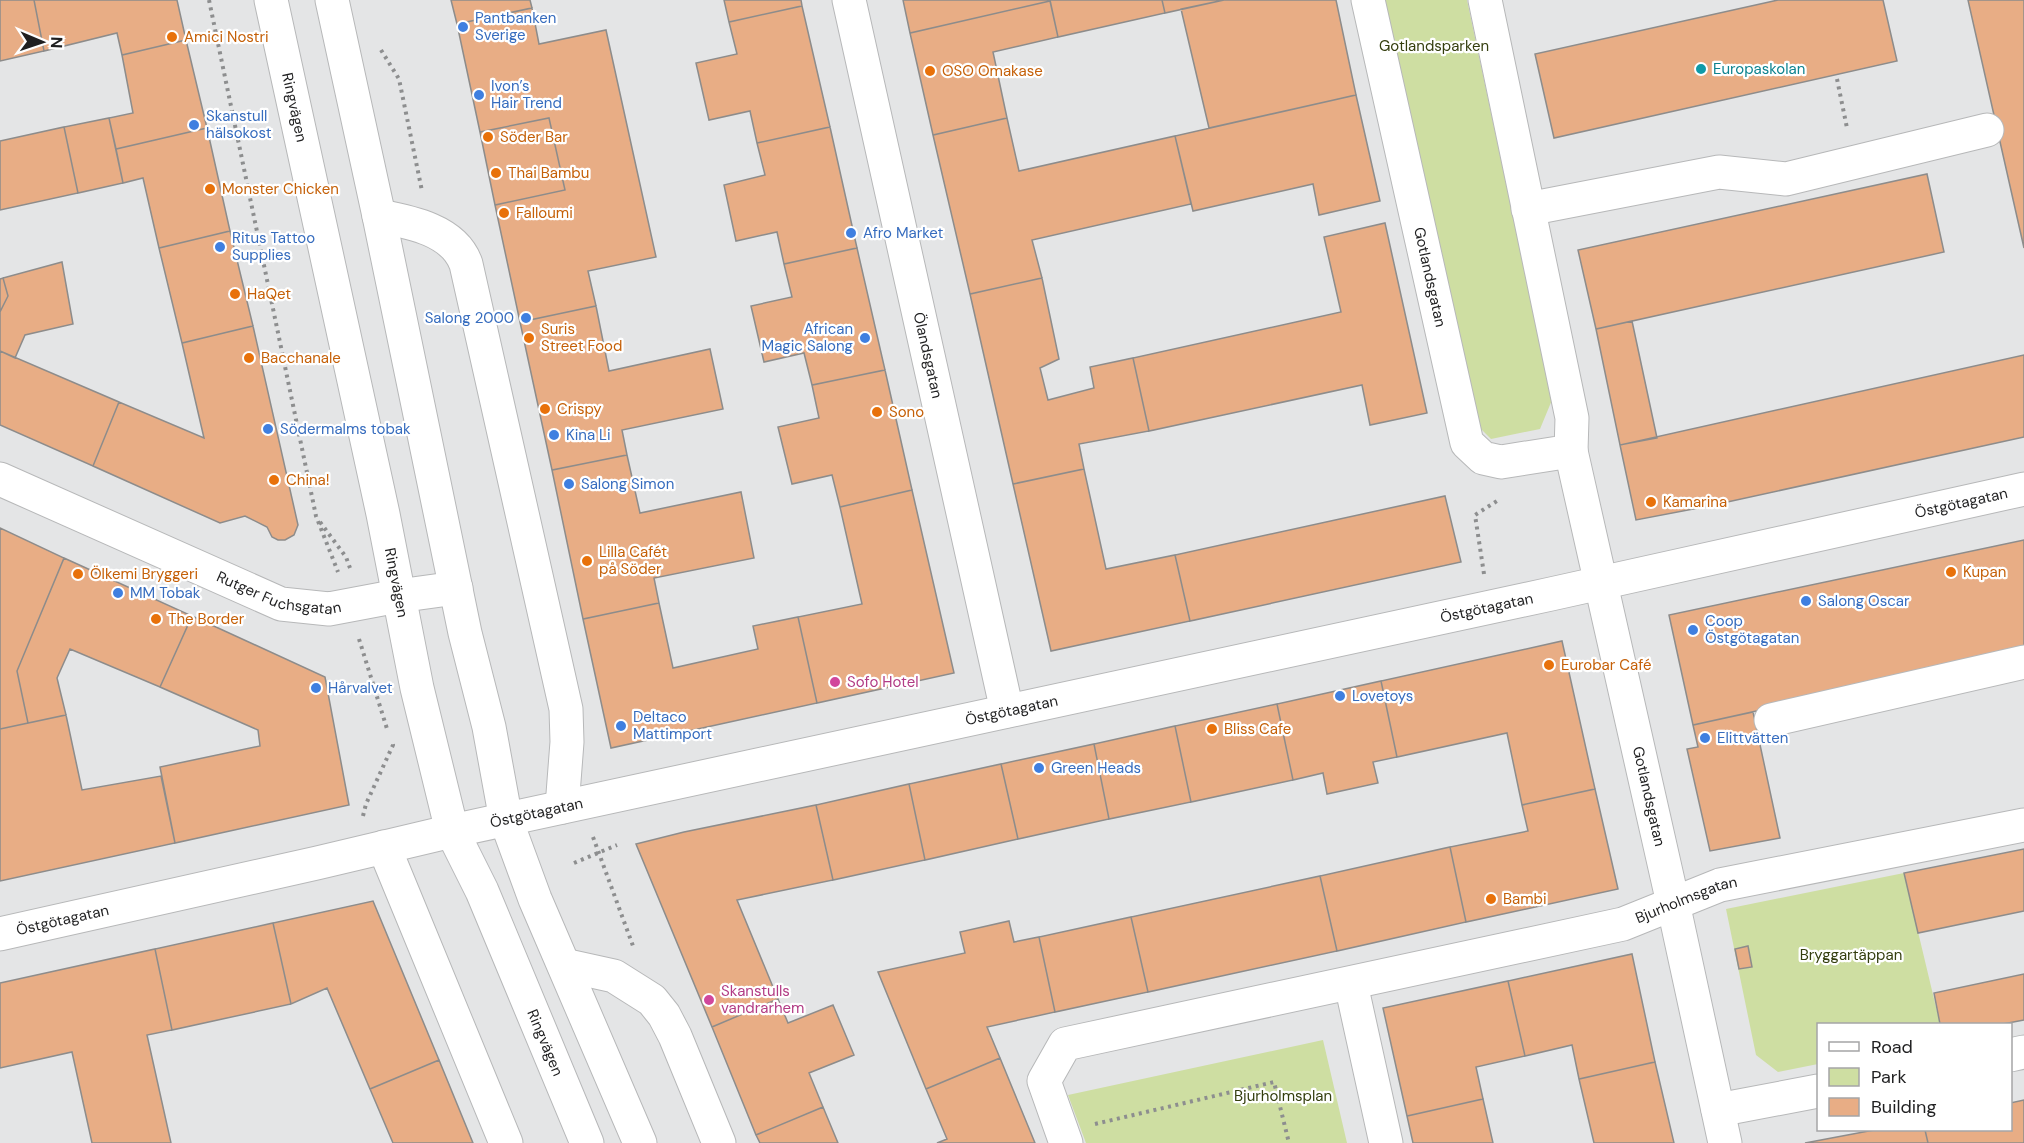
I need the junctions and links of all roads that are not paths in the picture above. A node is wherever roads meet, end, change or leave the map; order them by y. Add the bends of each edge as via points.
1 (271, 0) edge
2 (332, 0) edge
3 (849, 0) edge
4 (1368, 0) edge
5 (1485, 0) edge
6 (1987, 130) dead end
7 (1528, 209) junction
8 (379, 216) junction
9 (1571, 451) junction
10 (0, 479) edge
11 (2024, 489) edge
12 (1600, 583) junction
13 (456, 588) junction
14 (398, 596) junction
15 (2024, 662) edge
16 (1007, 711) junction
17 (1771, 720) dead end
18 (562, 807) junction
19 (506, 820) junction
20 (2024, 825) edge
21 (452, 831) junction
22 (384, 847) junction
23 (1673, 903) junction
24 (0, 934) edge
25 (564, 965) junction
26 (1351, 984) junction
27 (1817, 1091) edge
28 (1718, 1110) junction
29 (1064, 1137) edge
30 (506, 1143) edge
31 (587, 1143) edge
32 (640, 1143) edge
33 (719, 1143) edge
34 (1386, 1143) edge
35 (1725, 1143) edge

1 - 14 street, Ringvägen
2 - 8 street
3 - 16 street, Ölandsgatan
4 - 9 street, Gotlandsgatan via 1467,443 1483,458 1501,462
5 - 7 street, Gotlandsgatan
6 - 7 street via 1786,179 1719,172
7 - 9 street, Gotlandsgatan via 1572,418
8 - 13 street
8 - 18 street via 430,230 457,249 466,264 566,708
9 - 12 street, Gotlandsgatan
10 - 14 street, Rutger Fuchsgatan via 281,604 329,609
11 - 12 street, Östgötagatan
12 - 16 street, Östgötagatan
12 - 23 street, Gotlandsgatan
13 - 14 street, Rutger Fuchsgatan
13 - 19 street
14 - 21 street, Ringvägen
15 - 17 street
16 - 18 street, Östgötagatan
18 - 19 street, Östgötagatan
19 - 21 street, Östgötagatan
19 - 25 street
20 - 23 street, Bjurholmsgatan via 1720,885
21 - 22 street, Östgötagatan
21 - 31 street, Ringvägen via 482,891
22 - 24 street, Östgötagatan
22 - 30 street
23 - 26 street, Bjurholmsgatan via 1623,924
23 - 28 street, Gotlandsgatan
25 - 32 street
25 - 33 street via 614,976 652,1000 675,1036
26 - 29 street via 1065,1044 1044,1082
26 - 34 street
27 - 28 street
28 - 35 street, Gotlandsgatan

